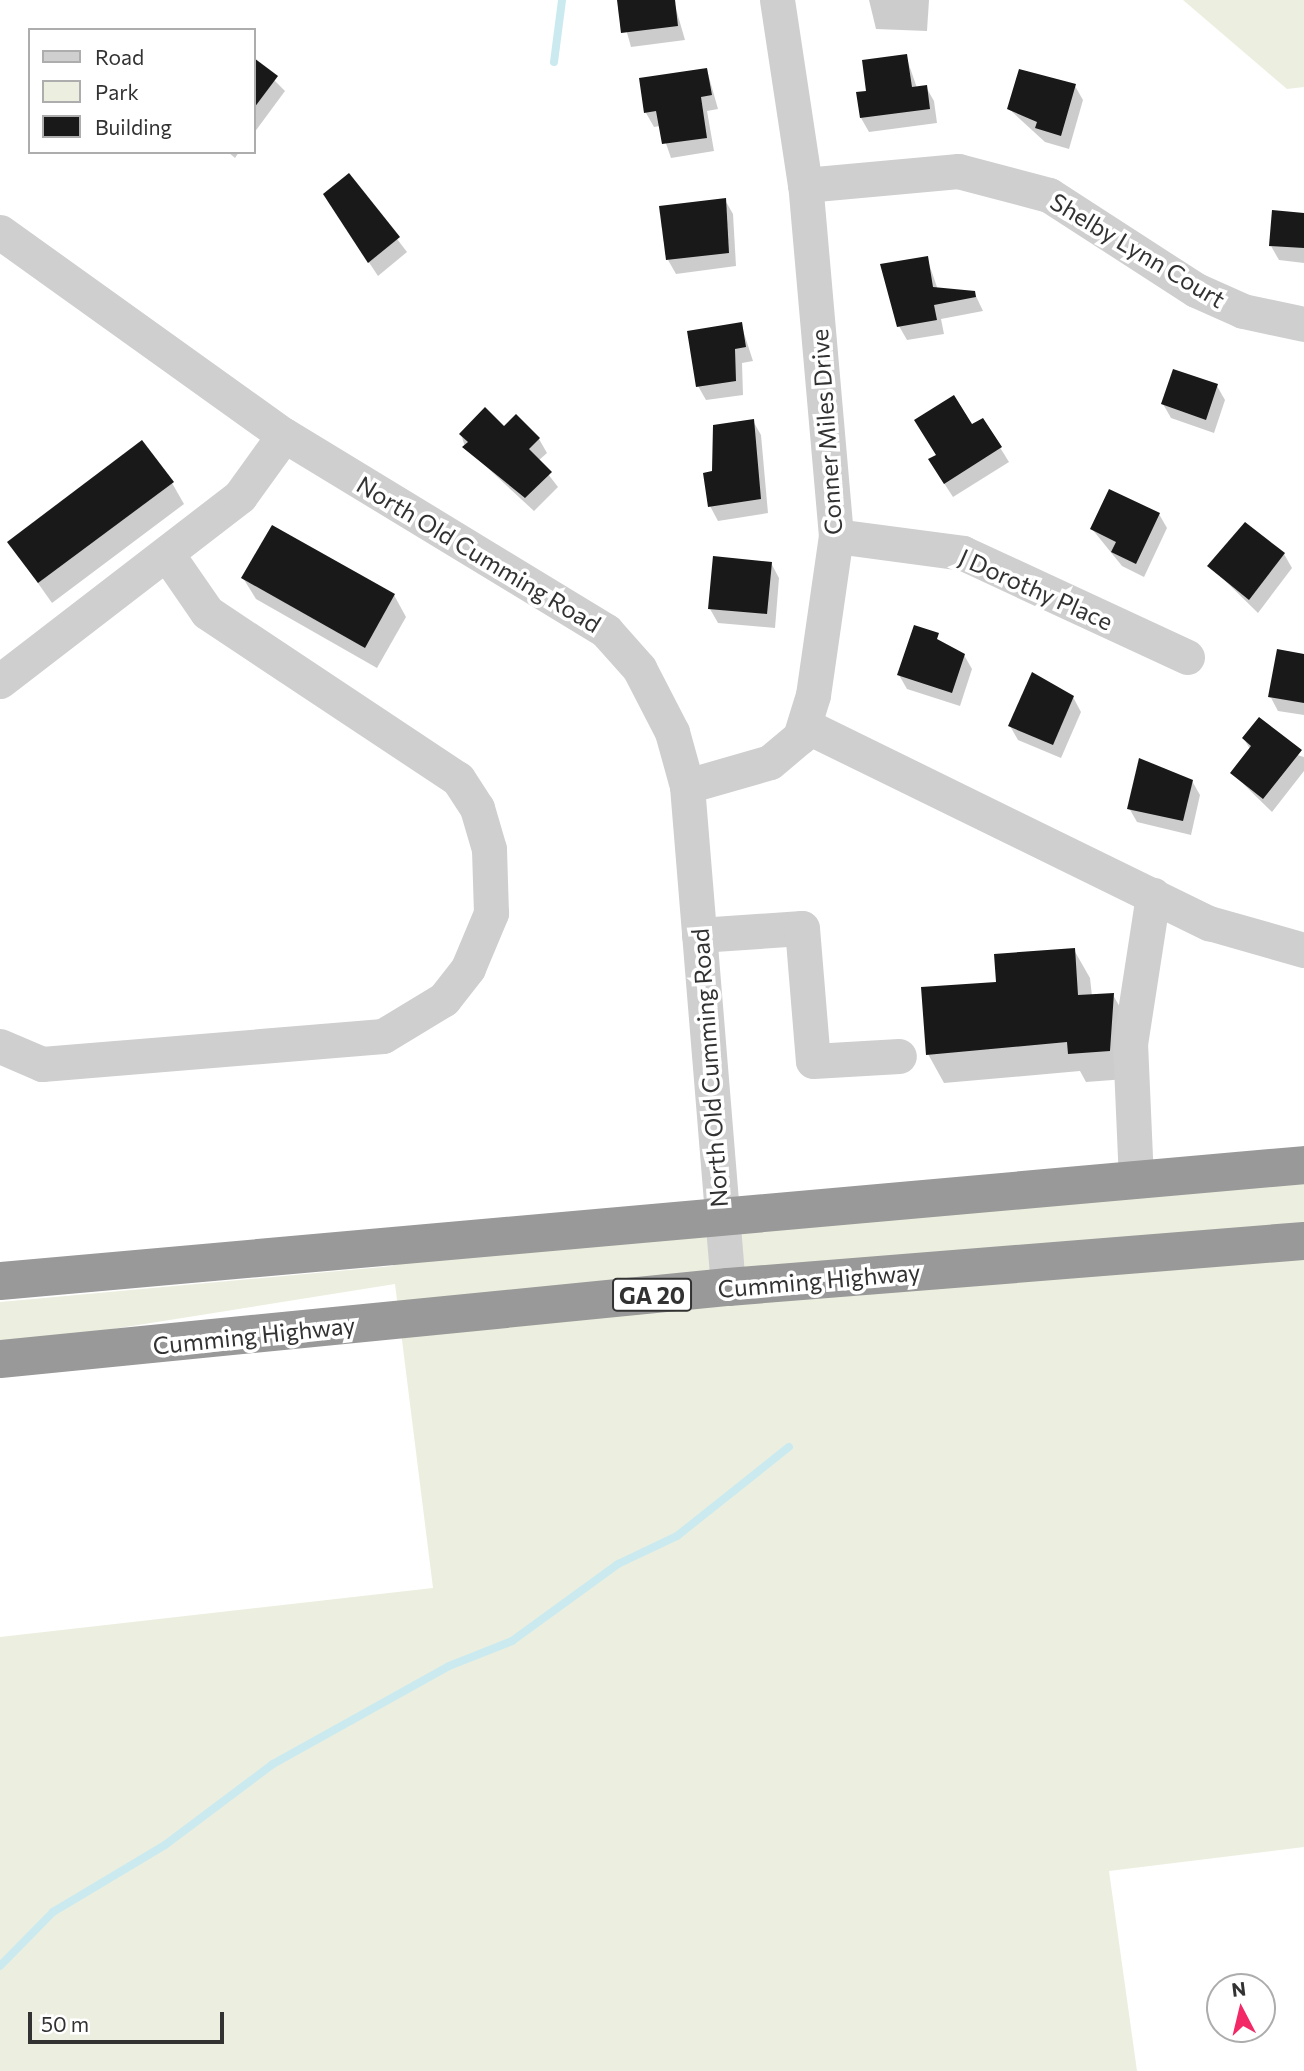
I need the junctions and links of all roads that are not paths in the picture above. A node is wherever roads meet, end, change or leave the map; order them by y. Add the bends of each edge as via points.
1 (777, 0) edge
2 (805, 185) junction
3 (0, 233) edge
4 (1304, 324) edge
5 (284, 435) junction
6 (836, 536) junction
7 (169, 557) junction
8 (1187, 657) dead end
9 (0, 681) edge
10 (806, 726) junction
11 (687, 786) junction
12 (1153, 895) junction
13 (699, 935) junction
14 (1304, 950) edge
15 (0, 1046) edge
16 (899, 1056) dead end
17 (1304, 1165) edge
18 (1136, 1180) junction
19 (720, 1217) junction
20 (1304, 1241) edge
21 (0, 1281) edge
22 (728, 1287) junction
23 (0, 1359) edge

1 - 2 street, Conner Miles Drive
2 - 4 street, Shelby Lynn Court via 958,171 1049,195 1196,290 1243,311
2 - 6 street, Conner Miles Drive
3 - 5 street, North Old Cumming Road
5 - 7 street via 240,496
5 - 11 street, North Old Cumming Road via 606,631 655,692
6 - 8 street, J Dorothy Place via 963,553
6 - 10 street, Conner Miles Drive
7 - 9 street
7 - 15 street via 207,612 458,779 477,808 489,849 491,913 468,968 444,999 383,1035 42,1064
10 - 11 street via 770,761
10 - 12 street
11 - 13 street, North Old Cumming Road
12 - 14 street via 1209,923
12 - 18 street via 1130,1044
13 - 16 street via 803,928 813,1062
13 - 19 street, North Old Cumming Road
17 - 18 highway
18 - 19 highway
19 - 21 highway
19 - 22 street, North Old Cumming Road
20 - 22 highway, Cumming Highway / GA 20
22 - 23 highway, Cumming Highway / GA 20

